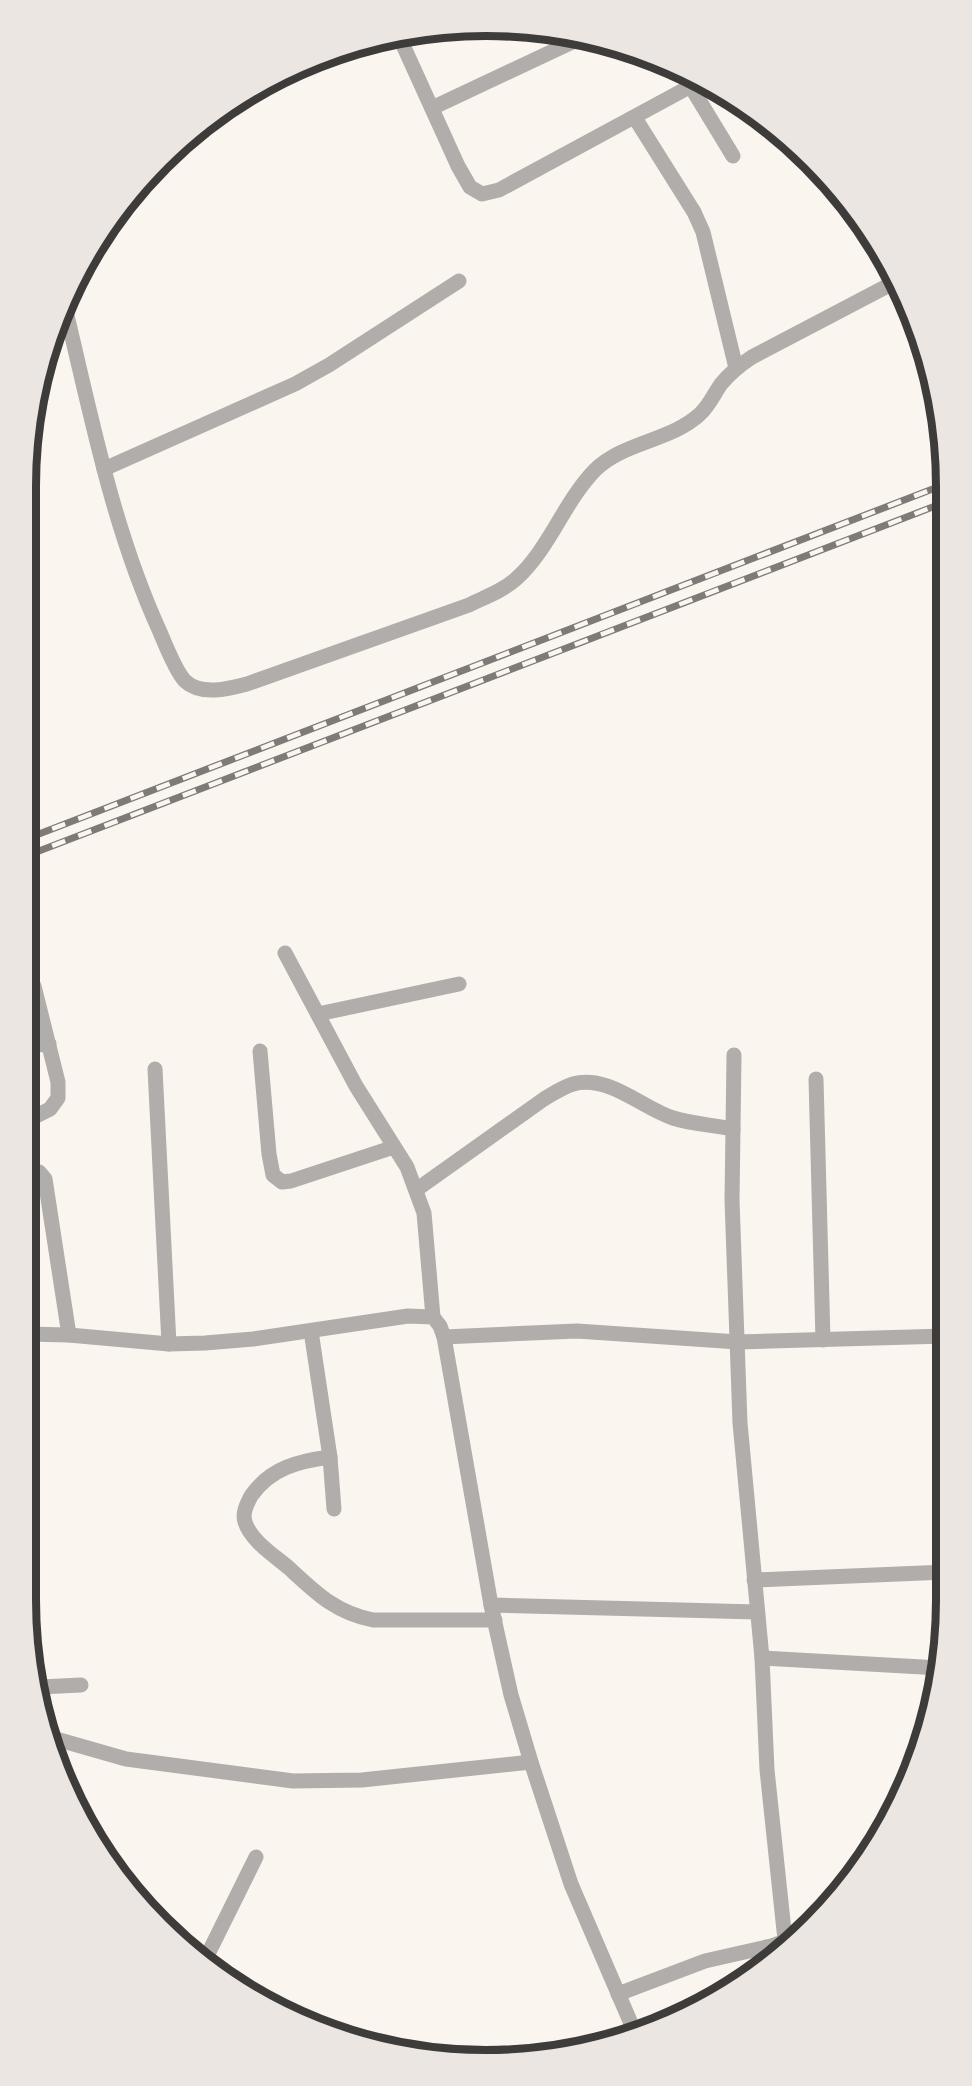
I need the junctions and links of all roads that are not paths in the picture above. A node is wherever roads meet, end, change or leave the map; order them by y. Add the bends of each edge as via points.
1 (403, 44) edge
2 (568, 44) edge
3 (691, 86) joint
4 (432, 108) junction
5 (635, 118) junction
6 (733, 156) dead end
7 (459, 280) dead end
8 (889, 286) edge
9 (68, 319) edge
10 (736, 368) junction
11 (104, 469) junction
12 (285, 953) dead end
13 (459, 984) dead end
14 (36, 994) edge
15 (318, 1014) junction
16 (49, 1044) junction
17 (36, 1045) edge
18 (260, 1051) dead end
19 (734, 1055) dead end
20 (155, 1069) dead end
21 (816, 1079) dead end
22 (36, 1116) edge
23 (733, 1129) junction
24 (394, 1147) junction
25 (36, 1172) edge
26 (416, 1190) junction
27 (433, 1317) junction
28 (311, 1330) junction
29 (36, 1334) edge
30 (69, 1335) junction
31 (936, 1336) edge
32 (444, 1337) junction
33 (823, 1340) junction
34 (738, 1342) junction
35 (169, 1344) junction
36 (330, 1457) junction
37 (334, 1509) dead end
38 (936, 1572) edge
39 (754, 1580) junction
40 (491, 1605) junction
41 (757, 1612) junction
42 (495, 1620) junction
43 (762, 1658) junction
44 (931, 1667) edge
45 (81, 1685) dead end
46 (45, 1687) edge
47 (58, 1740) edge
48 (531, 1762) junction
49 (256, 1857) dead end
50 (786, 1935) edge
51 (775, 1944) edge
52 (208, 1954) edge
53 (618, 1994) junction
54 (632, 2026) edge

1 - 4 street
2 - 4 street
3 - 5 street
3 - 6 street
4 - 5 street via 470,187 482,194 499,190
5 - 10 street via 703,232
7 - 11 street via 303,379
8 - 10 street
9 - 11 street
10 - 11 street via 701,414 597,468 529,566 498,592 223,690 201,688 185,681 172,657 120,531
12 - 15 street
13 - 15 street
14 - 16 street
15 - 24 street
16 - 17 street
16 - 22 street via 58,1098 50,1109
18 - 24 street via 269,1154 273,1175 282,1182
19 - 23 street
20 - 35 street
21 - 33 street
23 - 26 street via 674,1118 608,1086 575,1083 544,1099
23 - 34 street
24 - 26 street
25 - 30 street via 45,1179
26 - 27 street via 423,1213
27 - 28 street via 408,1316
27 - 32 street
28 - 35 street via 253,1339
28 - 36 street
29 - 30 street
30 - 35 street
31 - 33 street
32 - 34 street via 577,1331
32 - 40 street
33 - 34 street
34 - 39 street via 740,1423
36 - 37 street
36 - 42 street via 287,1466 260,1486 245,1506 245,1521 252,1535 318,1595 355,1616 373,1620
38 - 39 street
39 - 41 street
40 - 41 street
40 - 42 street
41 - 43 street
42 - 48 street
43 - 44 street
43 - 50 street via 767,1770
45 - 46 street
47 - 48 street via 126,1759 292,1781 362,1780
48 - 53 street via 571,1884
49 - 52 street
51 - 53 street via 705,1960
53 - 54 street

